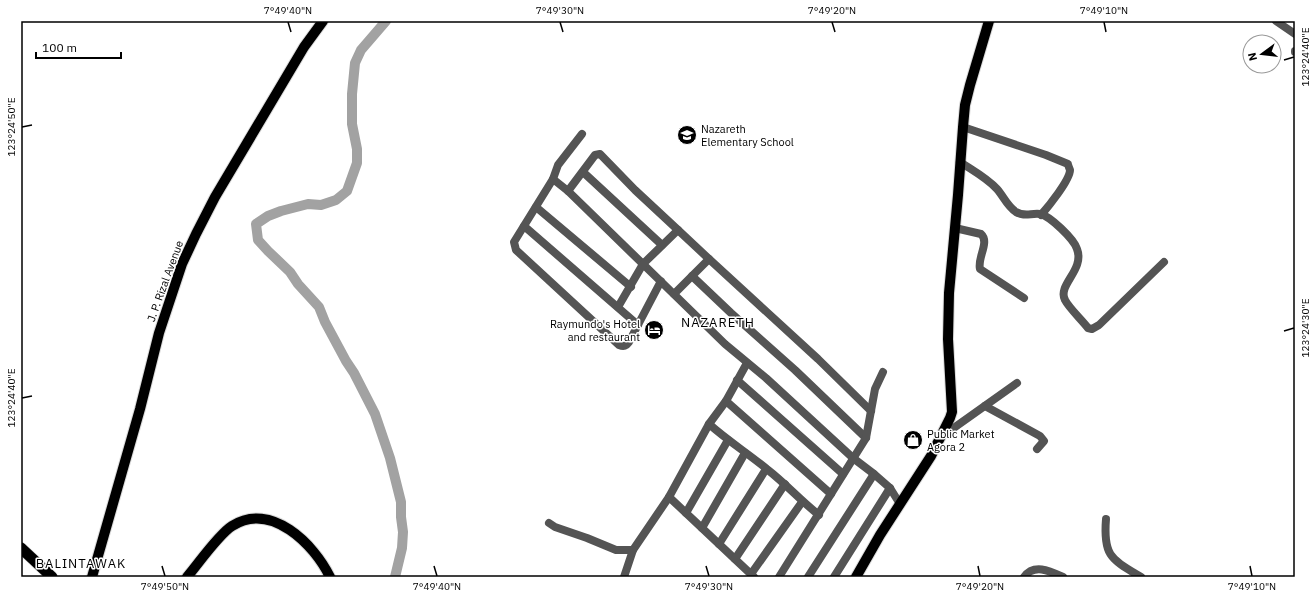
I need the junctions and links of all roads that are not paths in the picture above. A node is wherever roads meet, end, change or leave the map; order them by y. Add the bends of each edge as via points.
1 (323, 21) edge
2 (989, 21) edge
3 (1276, 21) edge
4 (1295, 34) edge
5 (963, 127) junction
6 (582, 134) dead end
7 (960, 162) junction
8 (583, 172) junction
9 (553, 179) junction
10 (568, 191) junction
11 (536, 208) junction
12 (1042, 215) junction
13 (524, 226) junction
14 (955, 228) junction
15 (678, 230) junction
16 (662, 245) junction
17 (709, 259) junction
18 (1164, 262) dead end
19 (643, 264) junction
20 (692, 276) junction
21 (661, 282) junction
22 (630, 287) junction
23 (674, 294) junction
24 (1024, 298) dead end
25 (618, 307) junction
26 (638, 325) junction
27 (747, 363) junction
28 (883, 372) dead end
29 (737, 380) junction
30 (1017, 383) dead end
31 (726, 401) junction
32 (985, 406) junction
33 (871, 411) junction
34 (709, 424) junction
35 (941, 437) junction
36 (866, 438) junction
37 (728, 440) junction
38 (1037, 449) dead end
39 (745, 453) junction
40 (853, 458) junction
41 (766, 469) junction
42 (843, 474) junction
43 (874, 474) junction
44 (785, 484) junction
45 (890, 488) junction
46 (831, 494) junction
47 (669, 497) junction
48 (802, 502) junction
49 (900, 504) junction
50 (686, 513) junction
51 (819, 515) junction
52 (1106, 520) dead end
53 (549, 523) dead end
54 (702, 528) junction
55 (719, 544) junction
56 (22, 550) edge
57 (633, 550) junction
58 (735, 559) junction
59 (753, 576) edge
60 (52, 577) edge
61 (92, 577) edge
62 (187, 577) edge
63 (330, 577) edge
64 (624, 577) edge
65 (779, 577) edge
66 (808, 577) edge
67 (834, 577) edge
68 (856, 577) edge
69 (1024, 577) edge
70 (1063, 577) edge
71 (1141, 577) edge

1 - 61 main road, J. P. Rizal Avenue via 304,47 215,197 182,264 159,333
2 - 5 main road via 965,105
3 - 4 street
5 - 7 main road
5 - 12 street via 1068,164 1068,177
6 - 9 street via 558,166
7 - 12 street via 996,188 1017,213
7 - 14 main road
8 - 10 street
8 - 15 street via 595,155 600,154
8 - 16 street
9 - 10 street
9 - 11 street
10 - 19 street
11 - 13 street
11 - 22 street
12 - 18 street via 1067,235 1078,251 1077,268 1063,294 1088,328 1092,329 1099,325
13 - 25 street
13 - 26 street via 514,242 516,250 619,345 627,344
14 - 24 street via 983,236 980,269
14 - 35 main road via 948,340 952,412
15 - 16 street
15 - 17 street
16 - 19 street
17 - 20 street
17 - 33 street
19 - 21 street
19 - 22 street
20 - 23 street
20 - 36 street
21 - 23 street
21 - 26 street
22 - 25 street
23 - 27 street
25 - 26 street
27 - 29 street
27 - 40 street
28 - 33 street via 875,389
29 - 31 street
29 - 42 street
30 - 32 street
31 - 34 street
31 - 46 street
32 - 35 street
32 - 38 street via 1040,436 1044,441
33 - 36 street
34 - 37 street
34 - 47 street
35 - 49 main road via 932,456
36 - 40 street
37 - 39 street
37 - 50 street
39 - 41 street
39 - 54 street
40 - 42 street
40 - 43 street
41 - 44 street
41 - 55 street
42 - 46 street
43 - 45 street
43 - 66 street
44 - 48 street
44 - 58 street
45 - 49 street
45 - 67 street
46 - 51 street
47 - 50 street
47 - 57 street
48 - 51 street
48 - 59 street
49 - 68 main road
50 - 54 street
51 - 65 street
52 - 71 street via 1106,546 1111,555
53 - 57 street via 555,528 616,550
54 - 55 street
55 - 58 street
56 - 60 highway
57 - 64 street
58 - 59 street
62 - 63 main road via 233,525 254,519 272,521 292,532 316,554
69 - 70 street via 1036,569 1050,571

